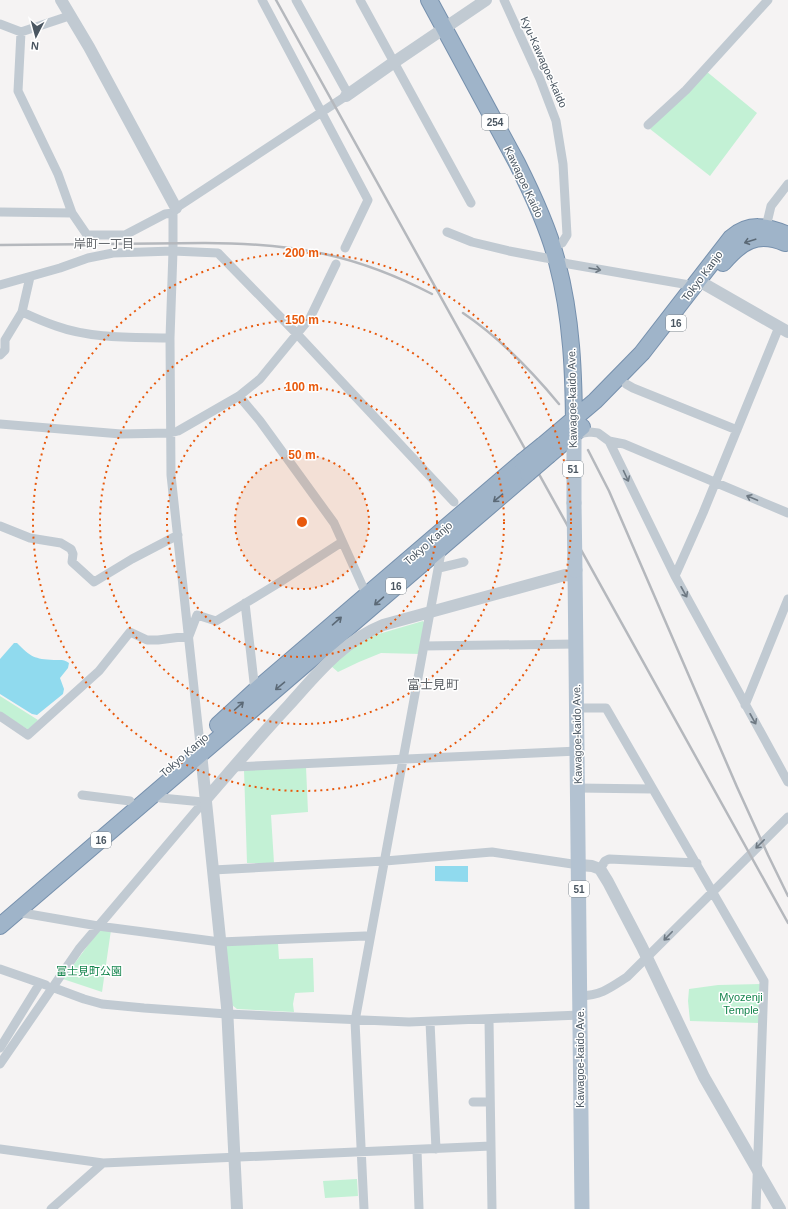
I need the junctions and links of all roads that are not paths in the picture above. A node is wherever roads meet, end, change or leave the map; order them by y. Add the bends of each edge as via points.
1 (61, 0) edge
2 (262, 0) edge
3 (296, 0) edge
4 (360, 0) edge
5 (429, 0) edge
6 (486, 0) edge
7 (504, 0) edge
8 (768, 0) edge
9 (69, 16) junction
10 (0, 24) edge
11 (444, 28) junction
12 (21, 32) junction
13 (394, 62) junction
14 (347, 95) junction
15 (322, 112) junction
16 (648, 125) dead end
17 (788, 184) edge
18 (471, 202) dead end
19 (175, 210) junction
20 (0, 212) edge
21 (72, 213) junction
22 (766, 227) junction
23 (447, 232) dead end
24 (788, 235) edge
25 (788, 244) edge
26 (345, 248) dead end
27 (173, 251) junction
28 (555, 254) junction
29 (336, 264) dead end
30 (30, 277) junction
31 (0, 285) edge
32 (700, 285) junction
33 (22, 312) junction
34 (784, 330) edge
35 (297, 334) junction
36 (170, 338) junction
37 (0, 355) edge
38 (574, 380) junction
39 (626, 384) junction
40 (603, 392) junction
41 (239, 396) junction
42 (0, 424) edge
43 (574, 426) junction
44 (737, 430) junction
45 (170, 433) junction
46 (609, 441) junction
47 (525, 468) junction
48 (715, 483) junction
49 (454, 502) dead end
50 (788, 513) edge
51 (0, 526) edge
52 (178, 535) junction
53 (342, 542) junction
54 (442, 546) junction
55 (464, 562) dead end
56 (439, 568) junction
57 (575, 573) junction
58 (675, 576) junction
59 (367, 596) junction
60 (788, 599) edge
61 (245, 603) junction
62 (431, 612) junction
63 (189, 636) junction
64 (576, 644) junction
65 (424, 646) junction
66 (255, 691) junction
67 (745, 705) junction
68 (577, 708) junction
69 (0, 716) edge
70 (200, 748) junction
71 (578, 751) junction
72 (404, 760) junction
73 (234, 767) junction
74 (788, 782) edge
75 (578, 788) junction
76 (652, 789) junction
77 (82, 795) dead end
78 (153, 795) junction
79 (205, 800) junction
80 (130, 801) junction
81 (788, 817) edge
82 (385, 861) junction
83 (696, 863) junction
84 (578, 865) junction
85 (600, 869) junction
86 (213, 870) junction
87 (712, 892) junction
88 (0, 912) edge
89 (17, 912) junction
90 (0, 926) edge
91 (98, 926) junction
92 (370, 937) junction
93 (220, 942) junction
94 (647, 958) junction
95 (0, 969) edge
96 (57, 989) dead end
97 (580, 996) junction
98 (227, 1014) junction
99 (580, 1016) junction
100 (489, 1020) junction
101 (355, 1021) junction
102 (430, 1022) junction
103 (0, 1048) edge
104 (0, 1064) edge
105 (473, 1102) dead end
106 (490, 1102) junction
107 (491, 1146) junction
108 (0, 1149) edge
109 (436, 1149) junction
110 (417, 1150) junction
111 (361, 1151) junction
112 (234, 1158) junction
113 (103, 1163) junction
114 (757, 1170) junction
115 (51, 1209) edge
116 (237, 1209) edge
117 (364, 1209) edge
118 (419, 1209) edge
119 (492, 1209) edge
120 (582, 1209) edge
121 (756, 1209) edge
122 (780, 1209) edge

1 - 9 street
2 - 15 street
3 - 14 street
4 - 13 street
5 - 11 highway, Kawagoe Kaido / 254
6 - 11 street
7 - 28 street, Kyu-Kawagoe-kaido via 556,121 563,164 567,235
8 - 16 street via 686,90
9 - 12 street
9 - 19 street via 89,47
10 - 12 street
11 - 13 street
11 - 28 highway, Kawagoe Kaido / 254 via 528,184
12 - 21 street via 18,91 58,174
13 - 14 street
13 - 18 street
14 - 15 street
15 - 19 street
15 - 26 street via 368,200
17 - 22 street via 771,206
19 - 21 street via 125,235 92,236 87,235
19 - 27 street
20 - 21 street
22 - 24 highway, Tokyo Kanjo / 16
22 - 32 highway, Tokyo Kanjo / 16 via 745,228 731,238
23 - 28 street via 472,242 508,251
25 -> 32 highway, Tokyo Kanjo / 16 via 763,238 744,243
27 - 30 street via 113,253 88,258
27 - 35 street via 218,253
27 - 36 street
28 -> 32 street via 568,264
28 - 38 highway, Kawagoe-kaido Ave. / 254 via 569,321
29 - 35 street via 310,318
30 - 31 street
30 - 33 street
32 - 34 street
32 - 39 highway, Tokyo Kanjo / 16 via 664,338
32 - 40 highway, Tokyo Kanjo / 16 via 642,353
33 - 36 street via 56,327 82,333 114,337
33 - 37 street via 5,340 5,350
34 - 44 street
35 - 41 street via 260,379
35 - 49 street
36 - 45 street
38 - 40 highway via 583,392
38 - 43 highway, Kawagoe-kaido Ave. / 254
39 - 43 highway, Tokyo Kanjo / 16 via 599,412
39 - 44 street
40 - 43 highway, Tokyo Kanjo / 16
41 - 45 street via 186,427
41 - 53 street via 321,504 334,523
42 - 45 street via 121,434
43 - 46 street via 598,433
43 - 47 highway, Tokyo Kanjo / 16, bridge
43 - 57 main road, Kawagoe-kaido Ave. / 51, bridge
44 - 48 street
45 - 52 street via 170,475
46 - 48 street via 624,444
46 -> 58 street
47 -> 54 highway, Tokyo Kanjo / 16
47 - 59 highway, Tokyo Kanjo / 16
50 -> 48 street
48 - 58 street
51 - 52 street via 30,538 61,543 71,549 72,562 75,566 94,582
52 - 63 street
53 - 59 street
53 - 61 street
54 - 56 street
54 -> 70 highway, Tokyo Kanjo / 16
55 - 56 street
56 - 62 street
57 - 62 street
57 - 64 main road, Kawagoe-kaido Ave. / 51
58 -> 67 street
66 -> 59 highway, Tokyo Kanjo / 16
60 - 67 street
61 - 63 street via 216,621 197,615
61 - 66 street
62 - 65 street
62 - 73 street via 383,625 366,632 354,641 329,661
63 - 69 street via 147,640 130,632 99,672 28,735
63 - 70 street
64 - 65 street
64 - 68 main road, Kawagoe-kaido Ave. / 51
65 - 72 street
70 -> 66 highway, Tokyo Kanjo / 16
67 -> 74 street
68 - 71 main road, Kawagoe-kaido Ave. / 51
68 - 76 street via 606,708
70 - 78 highway, Tokyo Kanjo / 16
70 - 79 street
70 - 80 highway, Tokyo Kanjo / 16
71 - 72 street
71 - 75 main road, Kawagoe-kaido Ave. / 51
72 - 73 street
72 - 82 street
73 - 79 street
75 - 76 street
75 - 84 main road, Kawagoe-kaido Ave. / 51
76 - 83 street
77 - 80 street
78 - 79 street via 161,798
78 - 89 highway, Tokyo Kanjo / 16
79 - 86 street
79 - 91 street
80 - 88 highway, Tokyo Kanjo / 16
81 -> 87 street
82 - 84 street via 492,852
82 - 86 street
82 - 92 street
83 - 85 street via 609,859
83 - 87 street
84 - 85 street
84 - 97 main road, Kawagoe-kaido Ave. / 51
85 - 94 street
86 - 93 street
87 -> 94 street
87 - 114 street via 764,984
89 - 90 highway, Tokyo Kanjo / 16
89 - 91 street
91 - 93 street
91 - 104 street via 66,967
92 - 93 street
92 - 101 street
93 - 98 street
94 - 97 street via 628,977 610,988 594,995
94 - 114 street via 704,1076
95 - 103 street via 43,984
96 - 98 street via 102,1004
97 - 99 main road, Kawagoe-kaido Ave. / 51
98 - 101 street
98 - 112 street
99 - 100 street
99 - 120 main road, Kawagoe-kaido Ave. / 51
100 - 102 street
100 - 106 street
101 - 102 street
101 - 111 street
102 - 109 street
105 - 106 street
106 - 107 street
107 - 109 street
107 - 119 street
108 - 113 street
109 - 110 street
110 - 111 street
110 - 118 street
111 - 112 street
111 - 117 street
112 - 113 street
112 - 116 street
113 - 115 street
114 - 121 street
114 - 122 street

